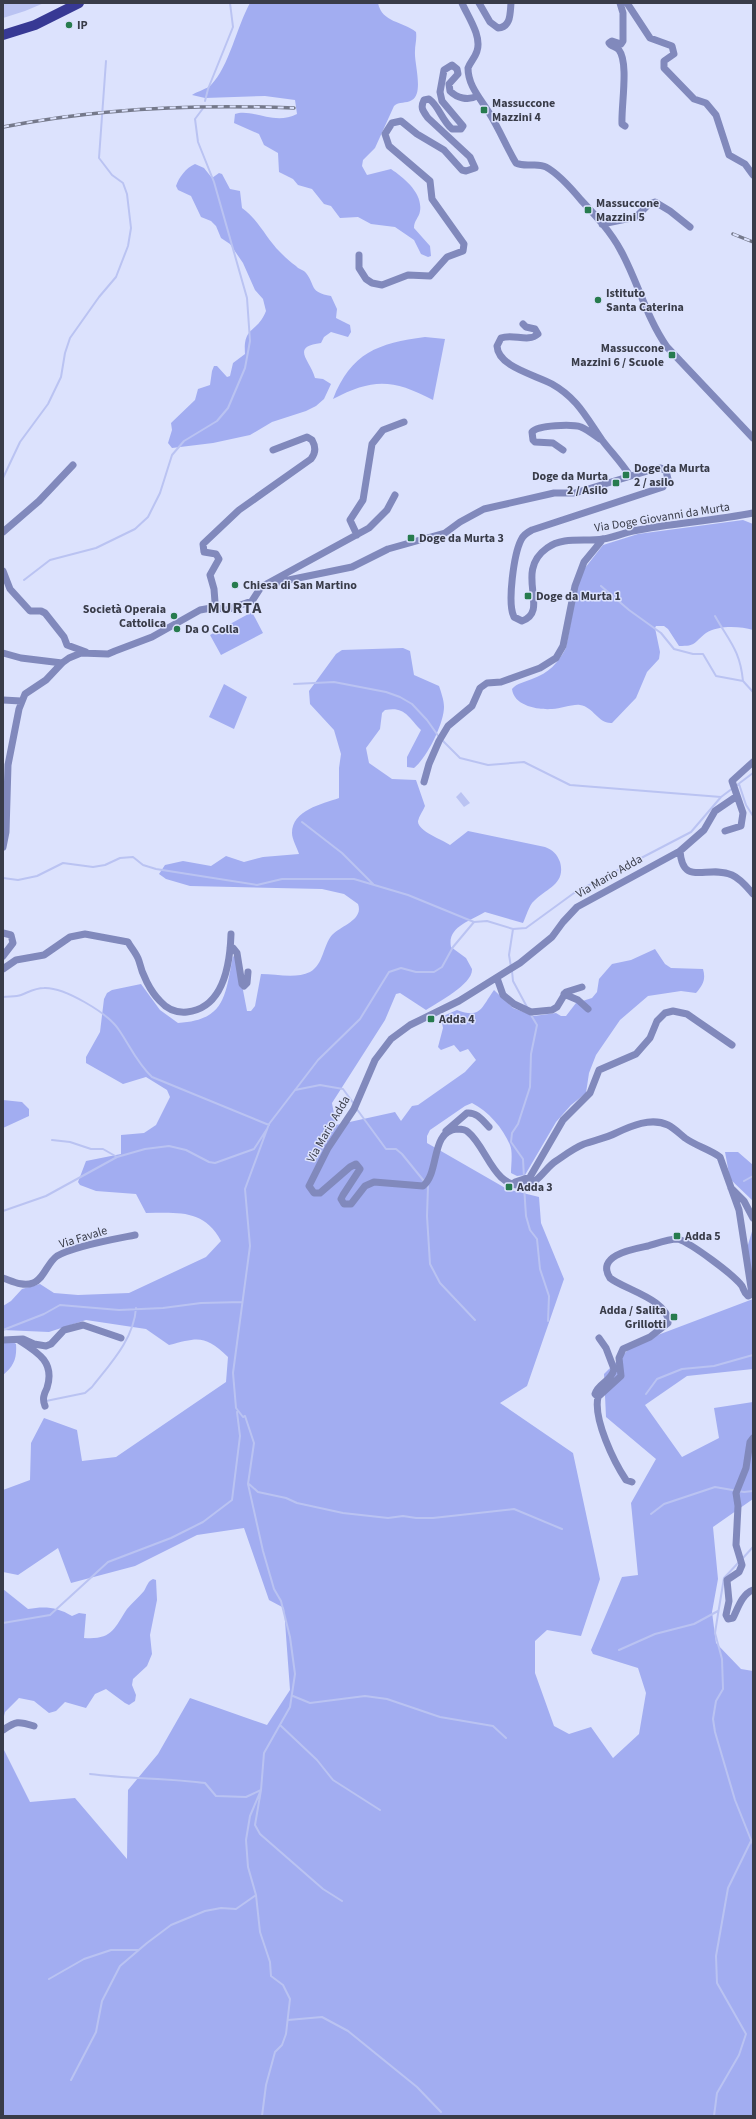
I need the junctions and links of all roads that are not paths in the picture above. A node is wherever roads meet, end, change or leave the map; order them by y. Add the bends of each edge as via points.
1 (78, 3) edge
2 (462, 3) edge
3 (480, 3) edge
4 (511, 3) edge
5 (620, 3) edge
6 (627, 3) edge
7 (3, 35) edge
8 (477, 96) junction
9 (625, 126) dead end
10 (753, 175) edge
11 (602, 224) junction
12 (690, 227) dead end
13 (359, 255) dead end
14 (523, 324) dead end
15 (404, 422) dead end
16 (753, 438) edge
17 (603, 441) junction
18 (273, 450) dead end
19 (563, 450) dead end
20 (73, 465) dead end
21 (630, 476) junction
22 (395, 495) dead end
23 (753, 513) edge
24 (3, 532) edge
25 (357, 535) junction
26 (603, 539) junction
27 (3, 571) edge
28 (269, 584) junction
29 (215, 606) junction
30 (88, 652) junction
31 (3, 653) edge
32 (62, 663) junction
33 (3, 700) edge
34 (21, 701) junction
35 (753, 762) edge
36 (424, 782) dead end
37 (5, 795) edge
38 (737, 796) junction
39 (725, 831) dead end
40 (3, 847) edge
41 (680, 850) junction
42 (753, 894) edge
43 (3, 933) edge
44 (231, 934) dead end
45 (230, 948) junction
46 (3, 956) edge
47 (3, 969) edge
48 (248, 972) dead end
49 (497, 978) junction
50 (582, 987) dead end
51 (564, 994) junction
52 (588, 1009) dead end
53 (732, 1045) dead end
54 (489, 1127) dead end
55 (443, 1138) junction
56 (508, 1182) junction
57 (729, 1187) junction
58 (753, 1218) edge
59 (135, 1235) dead end
60 (3, 1278) edge
61 (121, 1338) dead end
62 (599, 1338) dead end
63 (17, 1339) junction
64 (3, 1340) edge
65 (598, 1397) junction
66 (45, 1406) dead end
67 (753, 1438) edge
68 (632, 1482) dead end
69 (753, 1590) edge
70 (34, 1726) dead end
71 (3, 1730) edge

1 - 7 main road via 35,25
2 - 8 street via 478,45 477,53 468,68 471,84
3 - 4 street via 492,25 501,28 508,22
5 - 9 street via 624,41 621,44 612,41 609,43 618,49 624,63 621,113 622,124
6 - 10 street via 650,38 672,46 674,54 664,61 664,68 694,99 706,103 716,115 729,154 745,164
8 - 11 street via 487,108 516,163 524,166 541,165 551,170 578,195
8 - 13 street via 460,98 450,91 449,84 458,74 452,65 444,70 440,92 442,101 449,111 461,121 461,129 452,129 444,122 437,107 429,99 424,100 421,106 428,118 470,157 475,168 471,170 462,170 444,150 416,134 401,121 392,123 385,134 389,146 430,181 432,199 464,244 463,251 447,257 430,276 408,275 382,285 366,279 359,268
11 - 12 street via 636,217 649,204 655,202
11 - 16 street via 622,253 658,334 667,347
14 - 17 street via 535,329 538,334 529,338 501,338 497,346 501,359 553,384 570,396
15 - 25 street via 383,430 372,444 363,500 350,520
17 - 19 street via 578,426 539,427 532,432 535,442 553,443
17 - 21 street
18 - 29 street via 307,438 312,440 315,447 311,459 239,510 203,544 204,552 216,554 219,559 210,575
20 - 24 street via 39,501
21 - 26 street, Via Doge Giovanni da Murta via 659,468 666,471 668,479 663,487 532,530 522,538 516,557 511,604 514,617 519,621 524,620 534,611 531,571 534,561 546,548 569,540
21 - 28 street, Via Doge Giovanni da Murta via 575,493 554,493 484,509 445,533 388,549 352,567
22 - 25 street via 387,510
23 - 26 street, Via Doge Giovanni da Murta via 706,522 631,531
25 - 28 street
26 - 36 street via 584,562 575,586 563,646 556,658 540,668 501,682 487,683 480,688 472,706 448,726 439,741
27 - 30 street via 10,589 30,611 41,611 45,614 64,637 67,645
28 - 29 street via 259,589 252,601 226,610
29 - 30 street via 200,610 152,637 108,654
30 - 32 street
31 - 32 street
32 - 34 street
33 - 34 street
34 - 37 street via 8,765
35 - 38 street via 732,781
37 - 40 street via 6,832
38 - 39 street via 743,813 741,826
38 - 41 street, Via Mario Adda via 715,811 704,830
41 - 42 street via 682,864 686,870 694,873 716,872 732,875
41 - 49 street, Via Mario Adda via 577,907 552,937
43 - 46 street via 11,935 13,943
44 - 45 street
45 - 47 street via 224,976 215,997 202,1009 182,1012 168,1008 159,1001 128,942 95,934 70,937 44,955 16,960
45 - 48 street via 237,953 244,986 247,983
49 - 51 street via 503,995 531,1012 552,1010 557,1007
49 - 55 street, Via Mario Adda via 459,1001 410,1025 386,1045 375,1060 354,1109 328,1148 310,1189 320,1194 356,1164 360,1169 359,1173 344,1191 344,1204 353,1202 365,1186 374,1182 423,1186 430,1176
50 - 51 street
51 - 52 street via 578,1000
53 - 56 street via 687,1014 665,1012 657,1021 650,1038 636,1054 600,1070 590,1093 563,1120 530,1177 522,1181
54 - 55 street via 479,1117 468,1113 443,1134
55 - 56 street via 454,1129 467,1130 500,1176
56 - 57 street via 527,1185 539,1178 553,1163 583,1145 616,1134 633,1125 660,1124 668,1125 686,1139 720,1157
57 - 58 street via 744,1201
57 - 65 street via 739,1210 752,1294 748,1296 742,1286 720,1266 678,1239 614,1257 607,1268 610,1278 653,1302 665,1312 669,1320 653,1335 622,1349 619,1358 620,1376
59 - 60 street, Via Favale via 99,1242 59,1255 37,1281 31,1284 20,1284
61 - 63 street via 84,1325 64,1330 46,1346
62 - 65 street via 614,1369 609,1379 596,1392
63 - 64 street
63 - 66 street via 40,1356 49,1367 50,1376 44,1396
65 - 68 street via 601,1422 612,1454 624,1478
67 - 69 street via 750,1442 746,1468 736,1493 736,1548 742,1565 739,1572 727,1580 728,1619 733,1618 741,1600
70 - 71 street via 20,1722 12,1723

